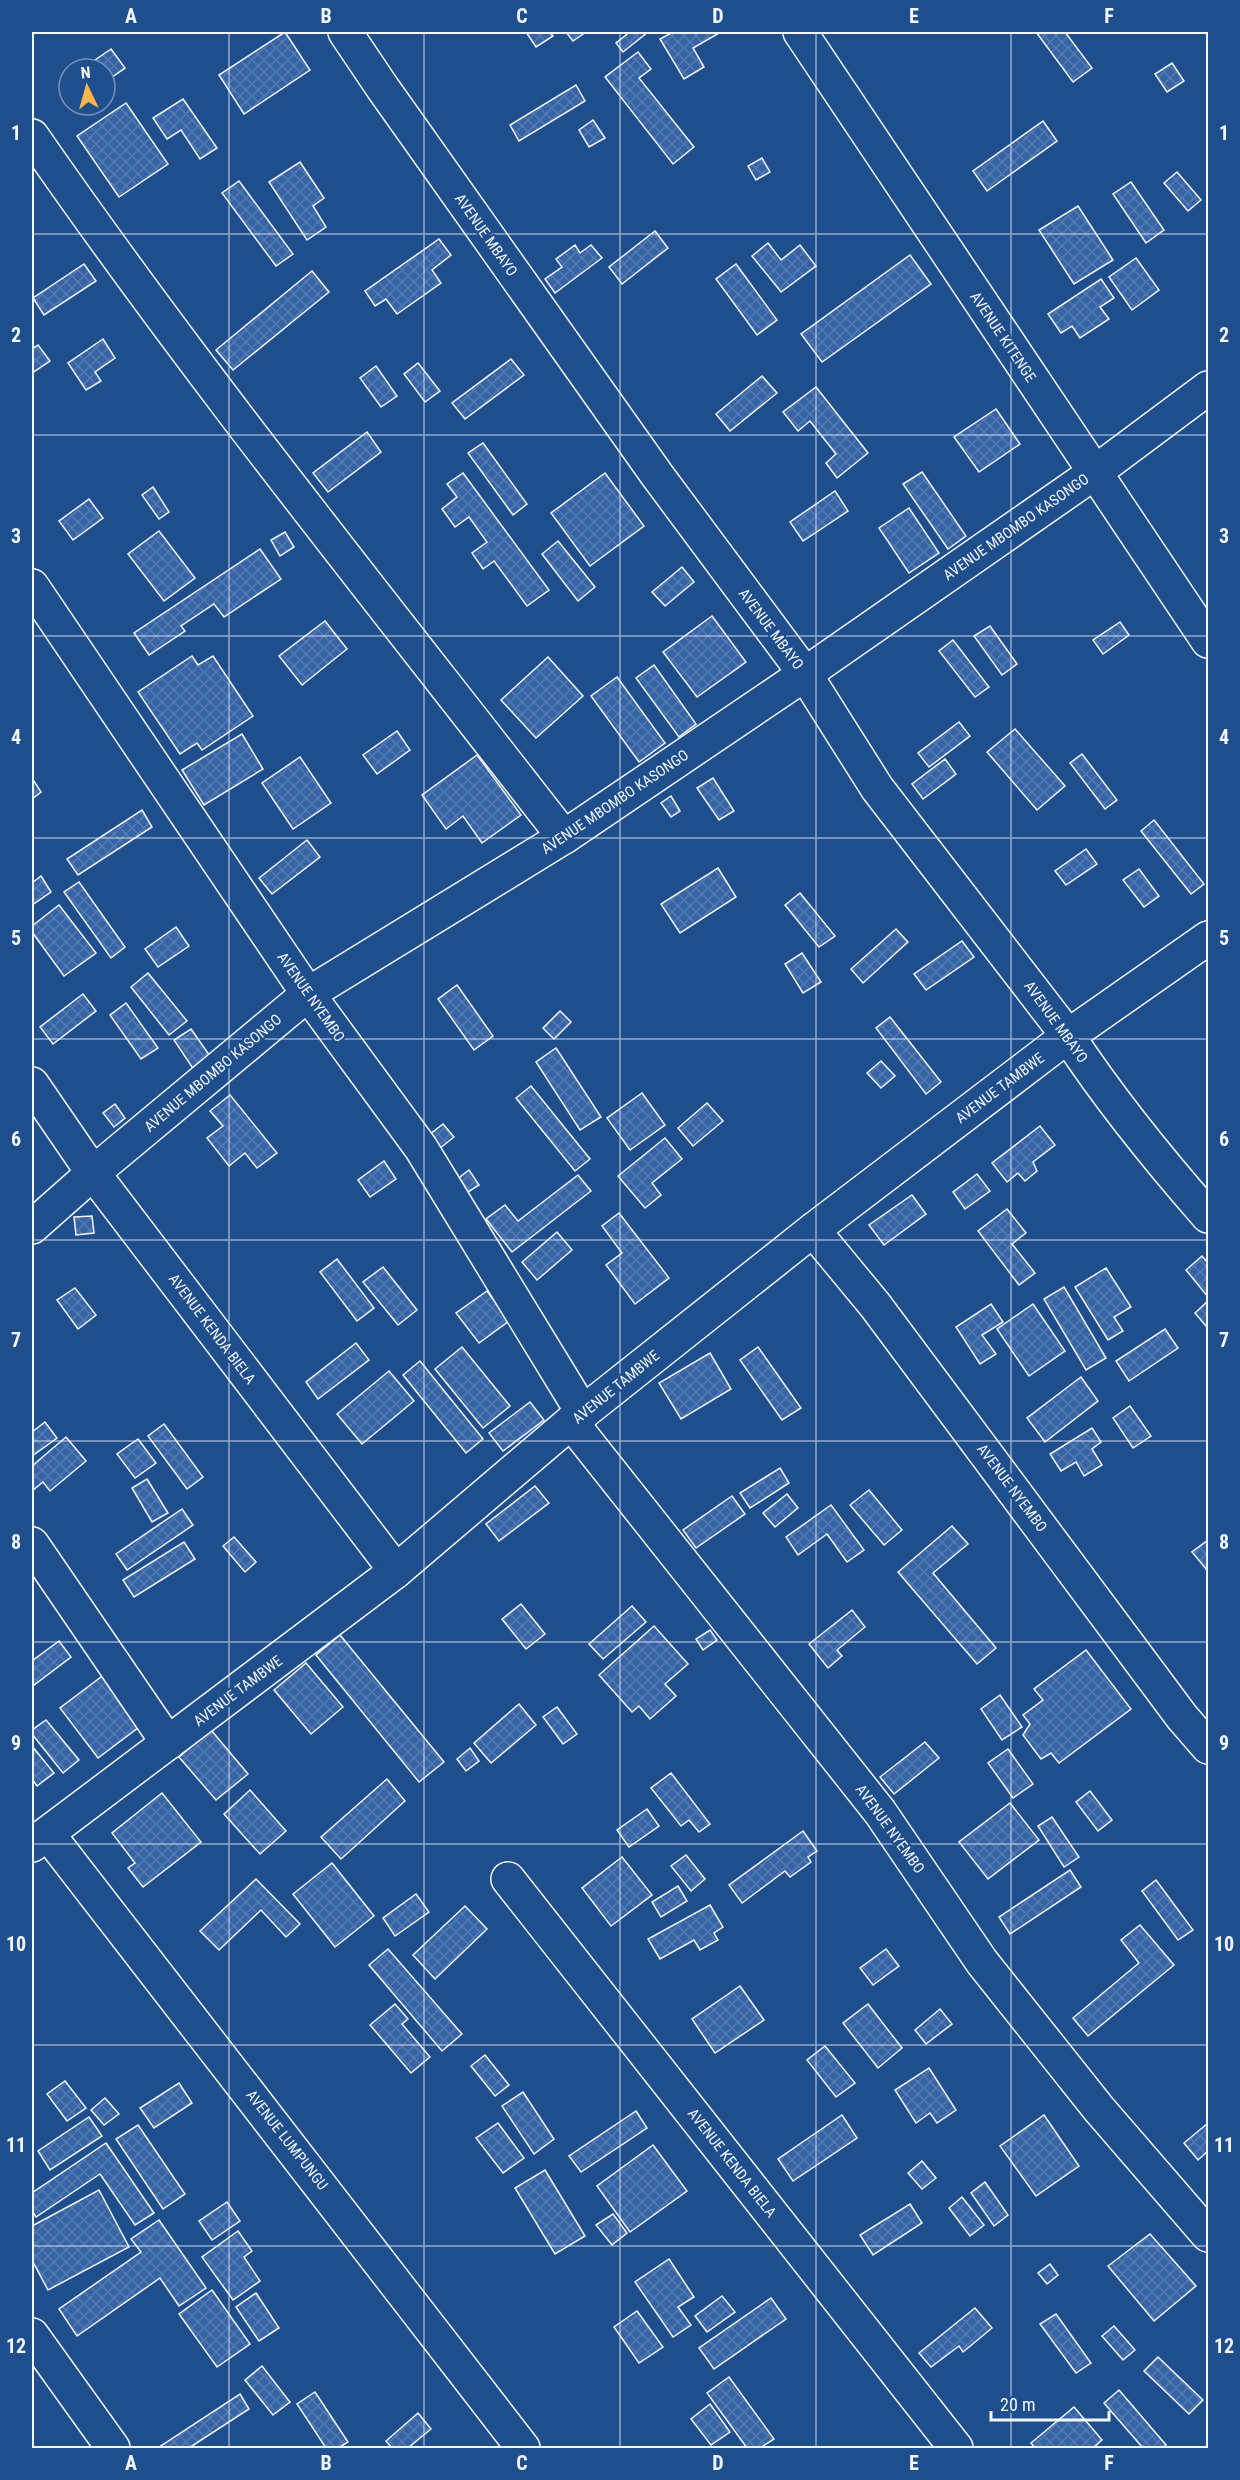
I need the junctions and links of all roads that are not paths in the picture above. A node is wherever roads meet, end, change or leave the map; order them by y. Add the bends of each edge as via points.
1 (345, 32) edge
2 (800, 32) edge
3 (32, 136) edge
4 (1209, 388) edge
5 (1094, 473) junction
6 (32, 586) edge
7 (1209, 641) edge
8 (805, 674) junction
9 (564, 837) junction
10 (1209, 938) edge
11 (308, 994) junction
12 (1068, 1036) junction
13 (32, 1084) edge
14 (93, 1173) junction
15 (1209, 1216) edge
16 (32, 1227) edge
17 (813, 1230) junction
18 (577, 1418) junction
19 (32, 1544) edge
20 (396, 1570) junction
21 (168, 1743) junction
22 (1209, 1747) edge
23 (40, 1839) edge
24 (508, 1879) dead end
25 (1209, 2235) edge
26 (32, 2335) edge
27 (113, 2448) edge
28 (523, 2448) edge
29 (956, 2448) edge

1 - 8 street, AVENUE MBAYO via 657,475
2 - 5 street, AVENUE KITENGE
3 - 9 street via 103,239 236,415
4 - 5 street, AVENUE MBOMBO KASONGO
5 - 7 street, AVENUE KITENGE
5 - 8 street, AVENUE MBOMBO KASONGO
6 - 11 street, AVENUE NYEMBO
8 - 9 street, AVENUE MBOMBO KASONGO
8 - 12 street, AVENUE MBAYO via 878,788
9 - 11 street, AVENUE MBOMBO KASONGO
10 - 12 street, AVENUE TAMBWE
11 - 14 street, AVENUE MBOMBO KASONGO
11 - 18 street, AVENUE NYEMBO via 421,1148
12 - 15 street, AVENUE MBAYO via 1155,1156
12 - 17 street, AVENUE TAMBWE
13 - 14 street, AVENUE KENDA BIELA
14 - 16 street, AVENUE MBOMBO KASONGO
14 - 20 street, AVENUE KENDA BIELA
17 - 18 street, AVENUE TAMBWE
17 - 22 street, AVENUE NYEMBO via 875,1305 1182,1717
18 - 20 street, AVENUE TAMBWE
18 - 25 street, AVENUE NYEMBO via 880,1812 982,1962 1099,2109
19 - 21 street
20 - 21 street, AVENUE TAMBWE
21 - 23 street, AVENUE TAMBWE
23 - 28 street, AVENUE LUMPUNGU
24 - 29 street, AVENUE KENDA BIELA
26 - 27 street

